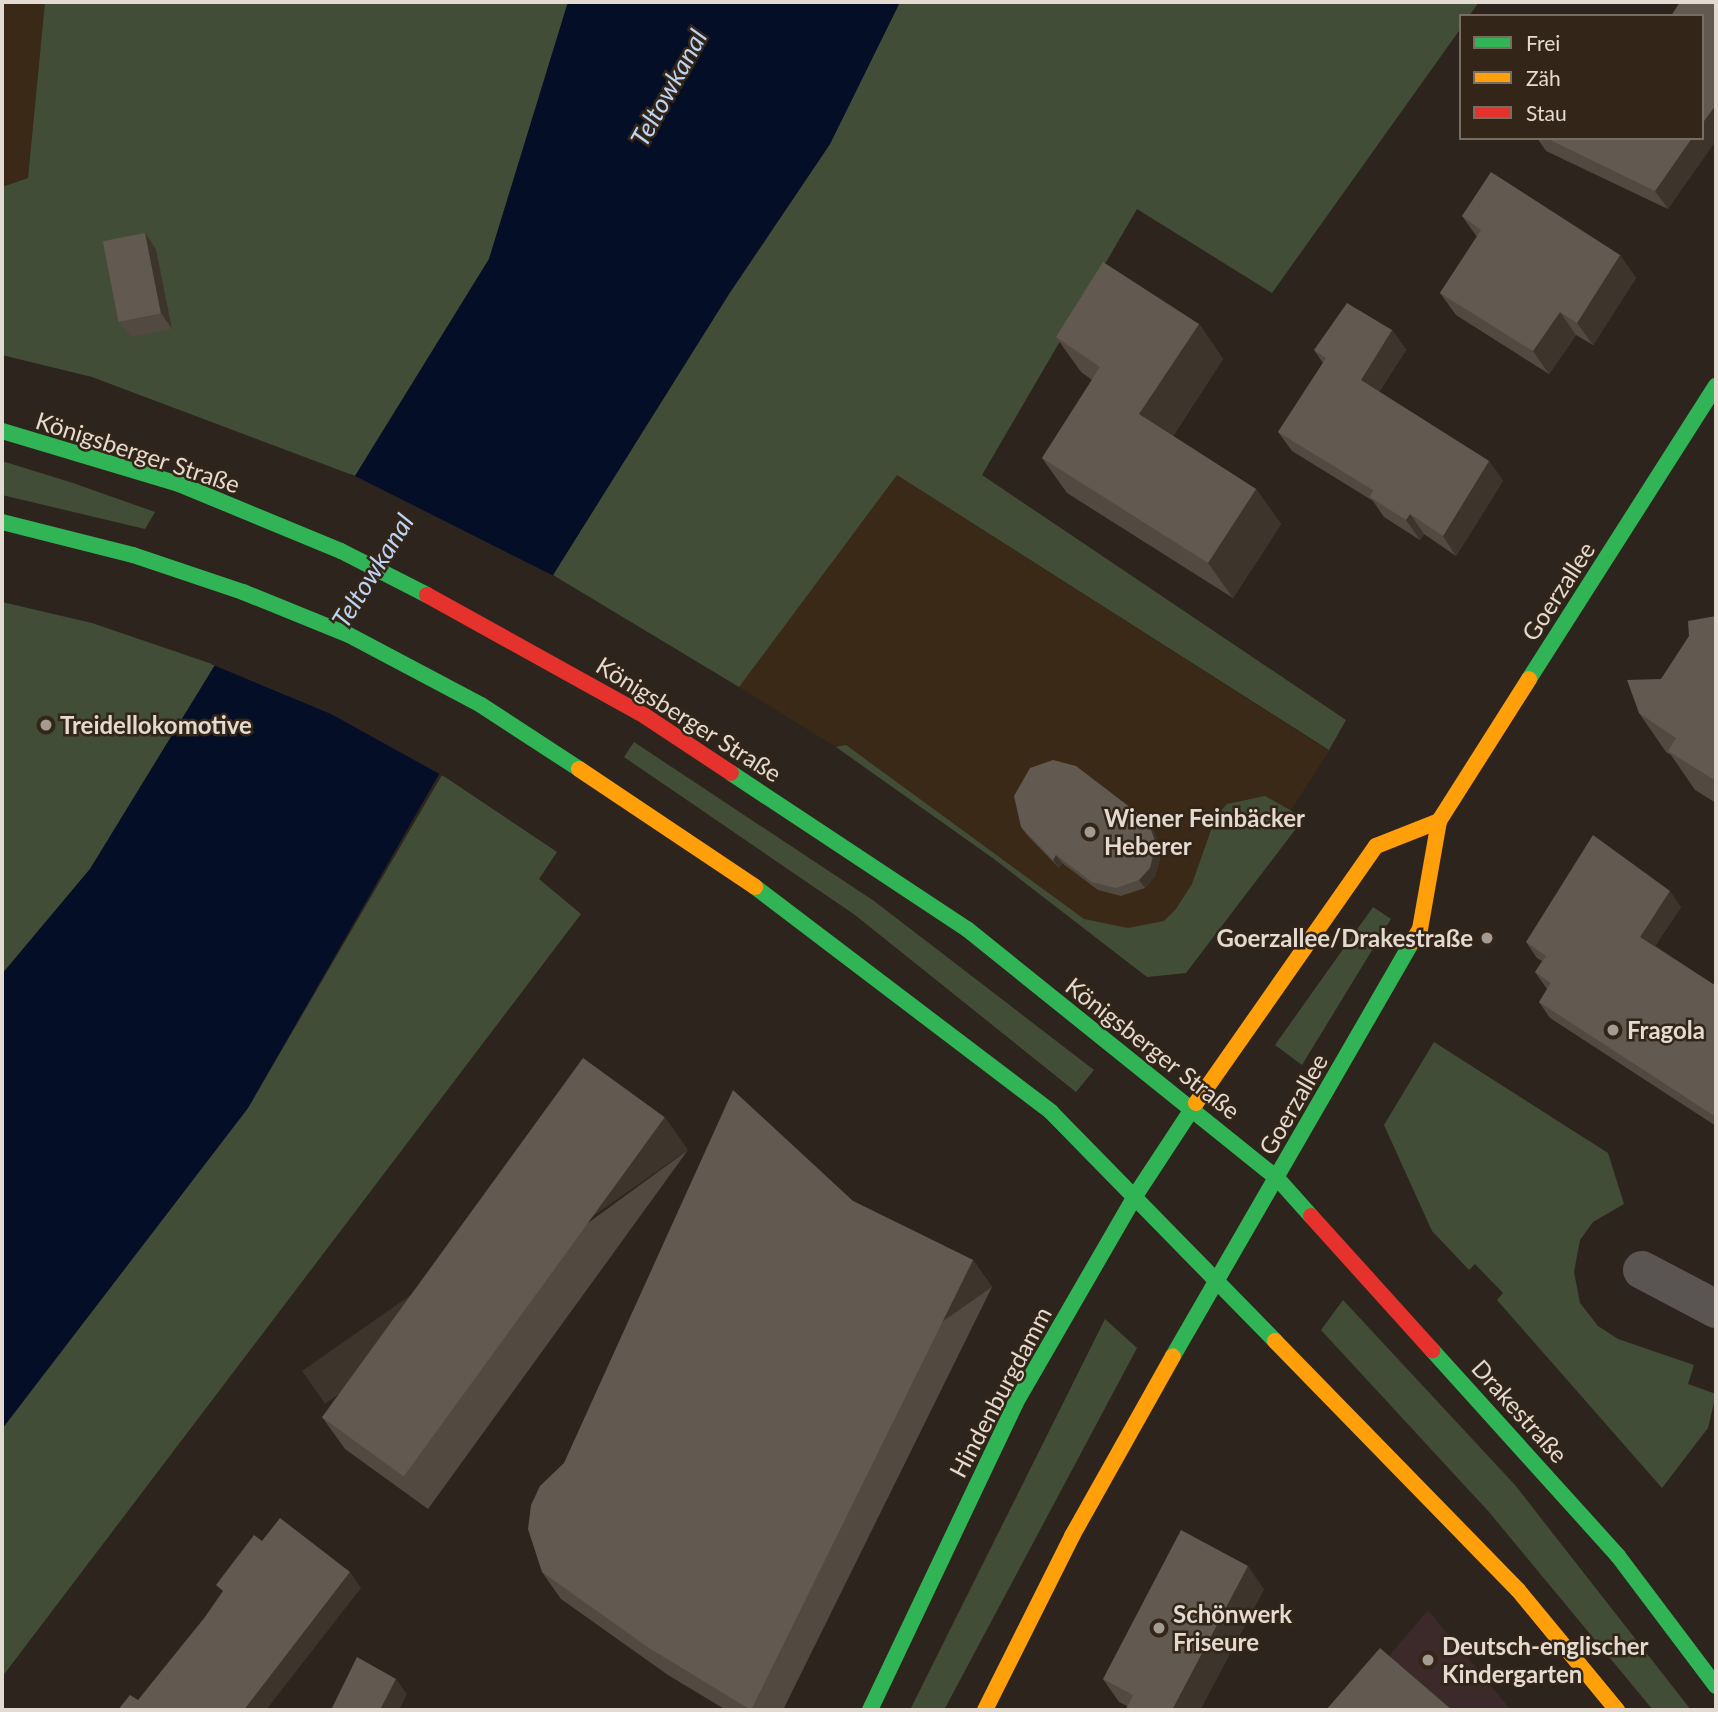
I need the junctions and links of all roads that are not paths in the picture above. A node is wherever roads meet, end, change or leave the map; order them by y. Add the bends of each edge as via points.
1 (1716, 385) edge
2 (2, 431) edge
3 (2, 522) edge
4 (1439, 821) junction
5 (1195, 1109) junction
6 (1277, 1178) junction
7 (1135, 1196) junction
8 (1642, 1270) dead end
9 (1216, 1277) junction
10 (1716, 1309) edge
11 (1716, 1686) edge
12 (870, 1710) edge
13 (985, 1710) edge
14 (1617, 1710) edge

1 - 4 main road, Goerzallee
2 - 5 main road, Königsberger Straße via 179,484 341,551 487,625 645,716 967,929
3 - 7 main road via 133,555 243,592 349,635 481,705 740,876 1051,1112
4 - 5 main road via 1376,846 1255,1013
4 - 6 main road, Goerzallee via 1420,929
5 - 6 main road, Königsberger Straße
5 - 7 main road, Hindenburgdamm
6 - 9 main road
6 - 11 main road, Drakestraße via 1619,1556
7 - 9 main road
7 - 12 main road, Hindenburgdamm via 1014,1404
8 - 10 street
9 - 13 main road via 1072,1536
9 - 14 main road via 1518,1590

